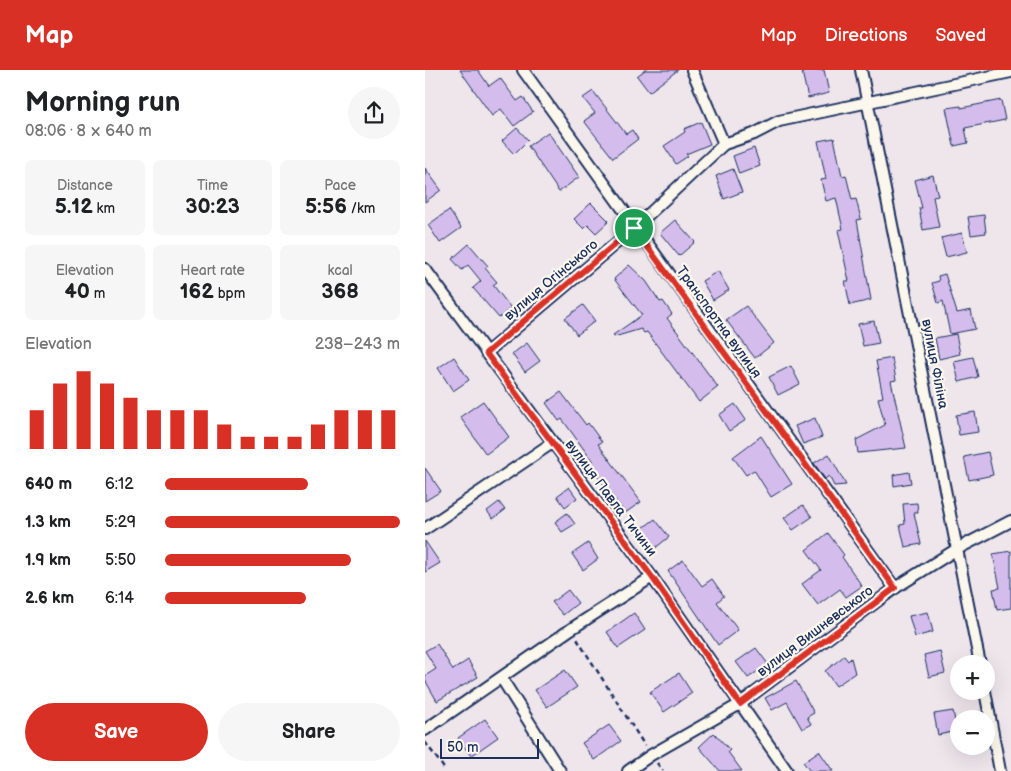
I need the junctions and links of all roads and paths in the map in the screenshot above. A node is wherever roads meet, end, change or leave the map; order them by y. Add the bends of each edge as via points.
1 (523, 70) edge
2 (692, 70) edge
3 (861, 70) edge
4 (1011, 72) edge
5 (868, 101) junction
6 (724, 144) junction
7 (634, 228) junction
8 (425, 270) edge
9 (486, 353) junction
10 (552, 443) junction
11 (1011, 521) edge
12 (425, 529) edge
13 (957, 548) junction
14 (652, 577) junction
15 (895, 588) junction
16 (571, 629) junction
17 (978, 655) edge
18 (502, 679) junction
19 (987, 700) edge
20 (740, 704) junction
21 (425, 730) edge
22 (425, 742) edge
23 (651, 755) junction
24 (446, 771) edge
25 (560, 771) edge
26 (628, 771) edge
27 (663, 771) edge
28 (787, 771) edge
29 (1000, 771) edge

1 - 7 street, Транспортна вулиця
2 - 6 street
3 - 5 street, вулиця Філіна
4 - 5 street, вулиця Огінського
5 - 6 street, вулиця Огінського via 779,121
5 - 13 street, вулиця Філіна
6 - 7 street, вулиця Огінського
7 - 9 street, вулиця Огінського
7 - 15 street, Транспортна вулиця
8 - 9 street, вулиця Павла Тичини
9 - 10 street, вулиця Павла Тичини
10 - 12 street
10 - 14 street, вулиця Павла Тичини
11 - 13 street, вулиця Вишневського
13 - 15 street, вулиця Вишневського
13 - 17 street, вулиця Філіна
14 - 16 street
14 - 20 street, вулиця Павла Тичини
15 - 20 street, вулиця Вишневського
16 - 18 street
16 - 23 path
18 - 21 street
18 - 25 street
19 - 29 street
20 - 23 street, вулиця Вишневського
20 - 28 street, вулиця Павла Тичини
22 - 24 path
23 - 26 street, вулиця Вишневського
23 - 27 path

